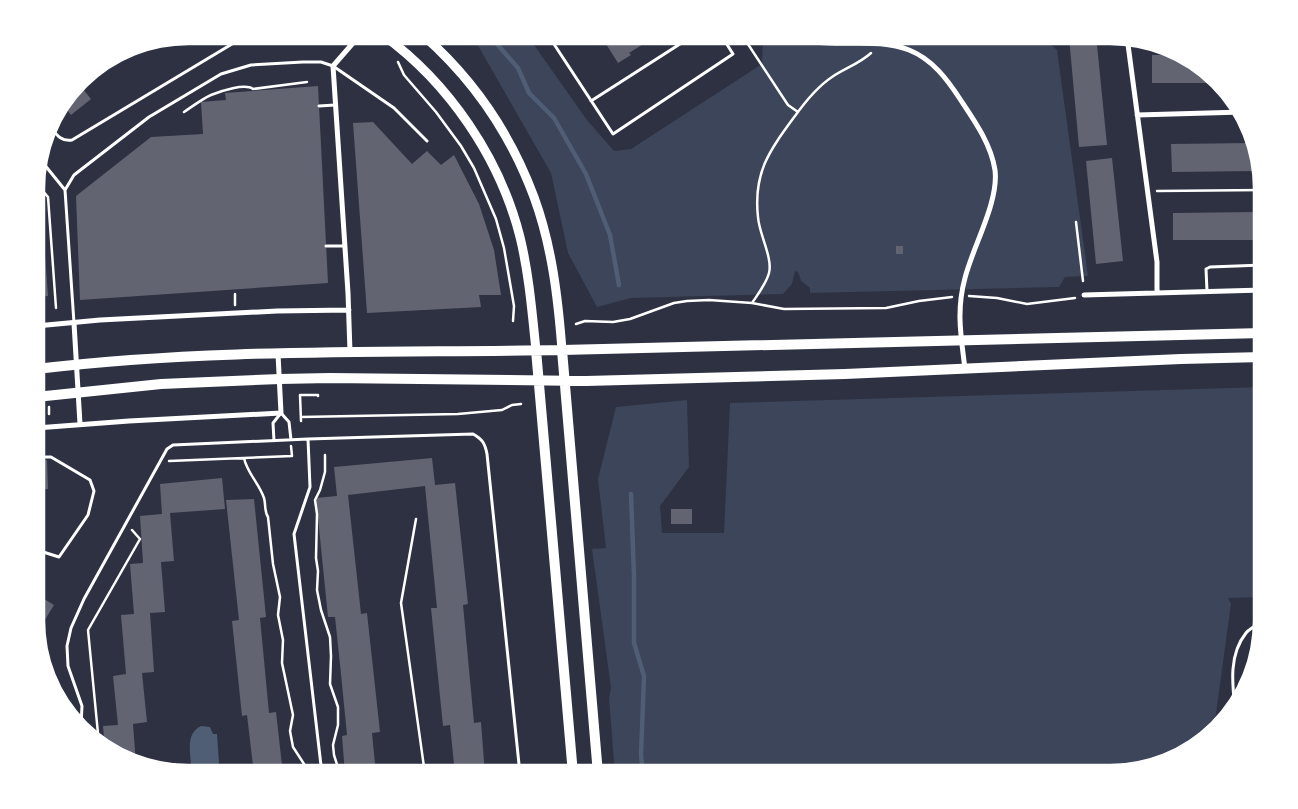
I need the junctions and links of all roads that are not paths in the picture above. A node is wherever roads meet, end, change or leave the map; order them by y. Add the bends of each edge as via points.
1 (232, 44) edge
2 (352, 44) edge
3 (394, 44) edge
4 (432, 44) edge
5 (554, 44) edge
6 (680, 44) edge
7 (727, 44) edge
8 (879, 44) edge
9 (1128, 45) edge
10 (333, 66) junction
11 (591, 101) junction
12 (335, 104) junction
13 (320, 106) dead end
14 (1233, 112) edge
15 (1137, 115) junction
16 (55, 133) edge
17 (427, 141) dead end
18 (46, 166) edge
19 (65, 190) junction
20 (326, 246) dead end
21 (345, 246) junction
22 (1254, 265) edge
23 (1254, 290) edge
24 (1207, 291) junction
25 (1157, 293) junction
26 (1084, 295) road end
27 (349, 310) junction
28 (74, 323) junction
29 (44, 325) edge
30 (1254, 333) edge
31 (961, 339) junction
32 (536, 350) junction
33 (562, 350) junction
34 (350, 352) junction
35 (278, 354) junction
36 (1254, 357) edge
37 (77, 364) junction
38 (44, 368) edge
39 (965, 368) junction
40 (280, 378) junction
41 (539, 381) junction
42 (564, 381) junction
43 (78, 393) junction
44 (44, 396) edge
45 (281, 413) junction
46 (80, 424) junction
47 (44, 427) edge
48 (308, 439) junction
49 (291, 440) junction
50 (274, 441) junction
51 (44, 457) edge
52 (44, 552) edge
53 (1254, 627) edge
54 (1233, 695) edge
55 (81, 718) edge
56 (321, 765) edge
57 (519, 765) edge
58 (572, 765) edge
59 (597, 765) edge

1 - 16 lane via 72,140 66,141
2 - 10 street
3 - 32 main road via 443,91 472,130 504,188 520,236 530,288
4 - 33 main road via 494,116 534,197 554,275
5 - 11 lane
6 - 11 lane
7 - 11 lane via 733,54 613,134
8 - 31 street via 909,50 941,73 973,118 992,158 994,195 961,296
9 - 15 street
10 - 12 street
10 - 17 lane via 394,108
10 - 19 lane via 321,62 251,65 221,74 150,117 74,175
12 - 13 lane
12 - 21 street
14 - 15 street
15 - 25 street via 1157,262
18 - 19 lane
19 - 28 lane
20 - 21 lane
21 - 27 street
22 - 24 lane via 1206,269
23 - 24 street
24 - 25 street
25 - 26 street
27 - 28 street
27 - 34 street
28 - 29 street
28 - 37 street
30 - 31 main road
31 - 33 main road
31 - 39 street
32 - 33 main road
32 - 34 main road
32 - 41 main road
33 - 42 main road
34 - 35 main road
35 - 37 main road via 184,356
35 - 40 street
36 - 39 main road
37 - 38 main road
37 - 43 street
39 - 42 main road
40 - 41 main road
40 - 43 main road via 161,384
40 - 45 street
41 - 42 main road
41 - 58 main road
42 - 59 main road
43 - 44 main road
43 - 46 street
45 - 46 street
45 - 49 lane via 289,422
45 - 50 lane via 273,423
46 - 47 street
48 - 49 lane
48 - 56 lane via 310,487 294,534
48 - 57 lane via 473,434 485,444
49 - 50 lane
50 - 55 lane via 173,445 166,450 71,628 67,646 68,666 82,706
51 - 52 lane via 51,457 90,480 94,491 88,515 59,558
53 - 54 lane via 1247,631 1235,652

